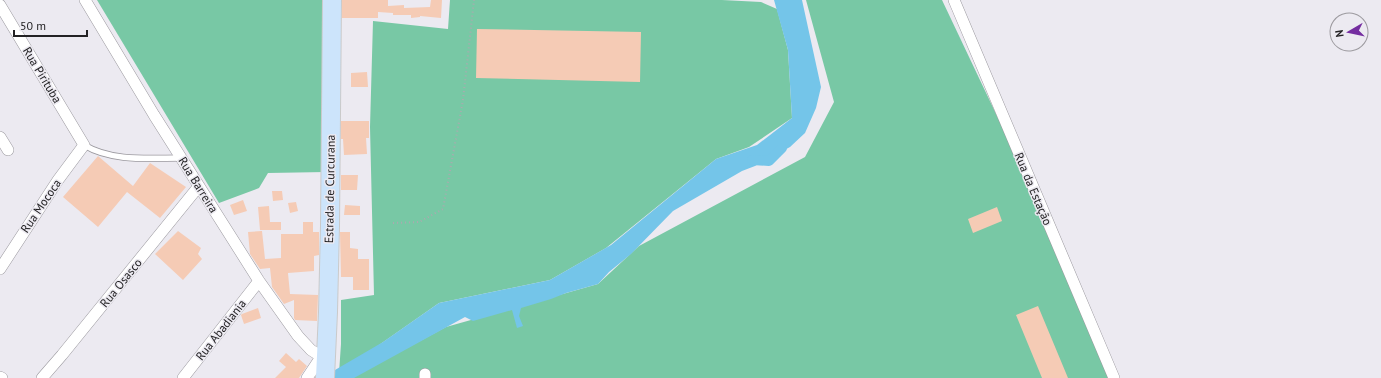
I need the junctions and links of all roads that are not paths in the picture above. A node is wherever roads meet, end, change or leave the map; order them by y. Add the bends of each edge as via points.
1 (85, 0) edge
2 (332, 0) edge
3 (954, 0) edge
4 (0, 5) edge
5 (0, 137) edge
6 (84, 145) junction
7 (8, 150) dead end
8 (181, 158) junction
9 (198, 186) junction
10 (0, 269) edge
11 (258, 281) junction
12 (324, 367) edge
13 (42, 378) edge
14 (183, 378) edge
15 (307, 378) edge
16 (1114, 378) edge

1 - 8 street, Rua Barreira
2 - 12 main road, Estrada de Curcurana via 330,234
3 - 16 street, Rua da Estação
4 - 6 street, Rua Pirituba
5 - 7 street
6 - 8 lane via 103,153 131,158
6 - 10 street, Rua Mococa
8 - 9 street, Rua Barreira
9 - 11 street, Rua Barreira
9 - 13 street, Rua Osasco
11 - 12 street, Rua Barreira
11 - 14 street, Rua Abadiania
12 - 15 street

